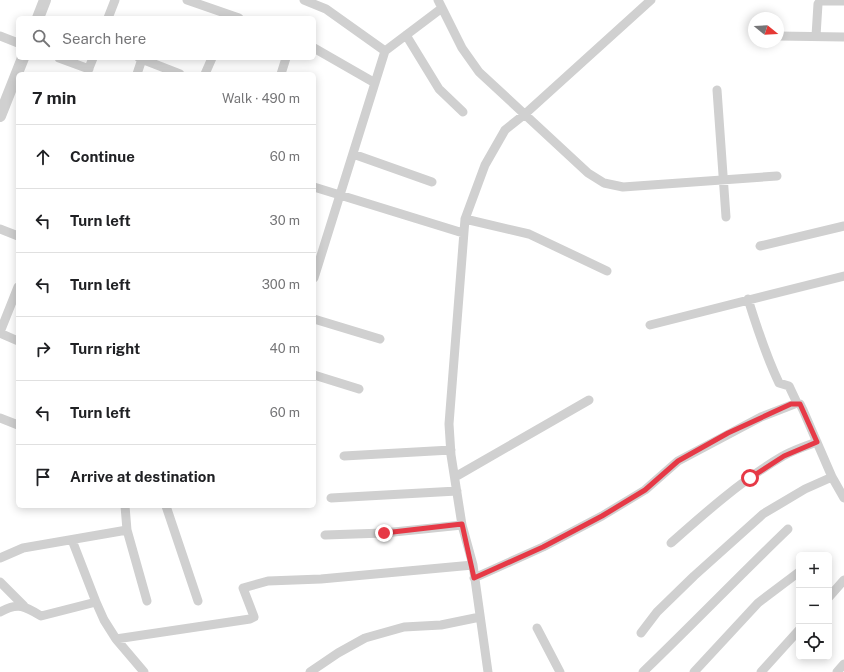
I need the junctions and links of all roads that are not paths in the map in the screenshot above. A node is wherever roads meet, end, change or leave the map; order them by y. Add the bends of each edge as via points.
1 (45, 0) edge
2 (116, 0) edge
3 (187, 0) edge
4 (304, 0) edge
5 (651, 0) edge
6 (844, 1) edge
7 (440, 4) edge
8 (39, 16) edge
9 (109, 16) edge
10 (228, 16) edge
11 (406, 35) junction
12 (0, 36) edge
13 (784, 36) edge
14 (816, 36) junction
15 (844, 37) edge
16 (16, 42) edge
17 (316, 49) edge
18 (385, 51) junction
19 (21, 60) edge
20 (63, 60) edge
21 (92, 60) edge
22 (141, 60) edge
23 (144, 60) edge
24 (211, 60) edge
25 (285, 60) edge
26 (88, 71) edge
27 (17, 72) edge
28 (138, 72) edge
29 (175, 72) edge
30 (206, 72) edge
31 (281, 72) edge
32 (16, 74) edge
33 (375, 83) junction
34 (717, 90) dead end
35 (463, 112) dead end
36 (525, 114) junction
37 (0, 116) edge
38 (353, 154) junction
39 (777, 176) dead end
40 (722, 180) junction
41 (432, 182) dead end
42 (316, 188) edge
43 (340, 196) junction
44 (726, 217) dead end
45 (465, 219) junction
46 (844, 226) edge
47 (0, 228) edge
48 (463, 233) junction
49 (16, 235) edge
50 (760, 246) dead end
51 (607, 271) dead end
52 (316, 272) edge
53 (844, 276) edge
54 (16, 292) edge
55 (748, 299) junction
56 (316, 320) edge
57 (650, 325) dead end
58 (0, 332) edge
59 (16, 339) edge
60 (380, 339) dead end
61 (316, 376) edge
62 (359, 389) dead end
63 (589, 400) dead end
64 (796, 403) junction
65 (0, 418) edge
66 (16, 424) edge
67 (817, 442) junction
68 (451, 450) junction
69 (344, 456) dead end
70 (832, 476) junction
71 (455, 477) junction
72 (457, 490) junction
73 (331, 498) dead end
74 (844, 498) edge
75 (125, 508) edge
76 (167, 508) edge
77 (462, 524) junction
78 (788, 529) dead end
79 (127, 530) junction
80 (325, 536) dead end
81 (72, 540) junction
82 (671, 543) dead end
83 (0, 558) edge
84 (473, 565) junction
85 (796, 574) edge
86 (474, 578) junction
87 (844, 580) edge
88 (0, 582) edge
89 (832, 594) edge
90 (147, 601) dead end
91 (198, 601) dead end
92 (96, 602) junction
93 (24, 606) junction
94 (0, 612) edge
95 (480, 617) junction
96 (537, 628) dead end
97 (641, 633) dead end
98 (796, 633) edge
99 (116, 639) junction
100 (844, 664) edge
101 (144, 672) edge
102 (310, 672) edge
103 (488, 672) edge
104 (560, 672) edge
105 (643, 672) edge
106 (694, 672) edge
107 (761, 672) edge
108 (837, 672) edge

1 - 8 street
2 - 9 street
3 - 10 street
4 - 18 street via 326,9
5 - 36 street
6 - 14 street via 820,1
7 - 11 street
7 - 36 street via 462,48 479,72
11 - 18 street
11 - 35 street via 439,89
12 - 16 street
13 - 14 street
14 - 15 street
17 - 33 street
18 - 33 street
19 - 27 street
20 - 26 street
21 - 26 street
22 - 28 street
23 - 29 street
24 - 30 street
25 - 31 street
32 - 37 street
33 - 38 street
34 - 40 street
36 - 40 street via 588,173 604,183 623,187
36 - 45 street via 505,130 485,165
38 - 41 street
38 - 43 street
39 - 40 street
40 - 44 street
42 - 43 street
43 - 48 street
43 - 52 street
45 - 48 street
45 - 51 street via 529,234
46 - 50 street
47 - 49 street
48 - 68 street via 449,424
53 - 55 street
54 - 58 street
55 - 57 street
55 - 64 street via 775,375 780,384 789,386
56 - 60 street
58 - 59 street
61 - 62 street
63 - 71 street
64 - 67 street via 800,404
64 - 86 street via 755,420 678,461 645,490 602,516 543,547
65 - 66 street
67 - 70 street
67 - 82 street via 784,456 750,478
68 - 69 street
68 - 71 street
70 - 74 street
70 - 97 street via 763,514 728,543 662,607
71 - 72 street
72 - 73 street
72 - 77 street
75 - 79 street
76 - 91 street
77 - 80 street via 384,533
77 - 84 street
78 - 105 street
79 - 81 street
79 - 90 street
81 - 83 street via 23,548
81 - 92 street
84 - 86 street
84 - 99 street via 337,578 268,581 243,588 254,618
85 - 106 street via 758,603
86 - 95 street
87 - 89 street
88 - 93 street
92 - 93 street via 41,616
92 - 99 street
93 - 94 street
95 - 102 street via 404,627 365,638
95 - 103 street
96 - 104 street
98 - 107 street
99 - 101 street
100 - 108 street

